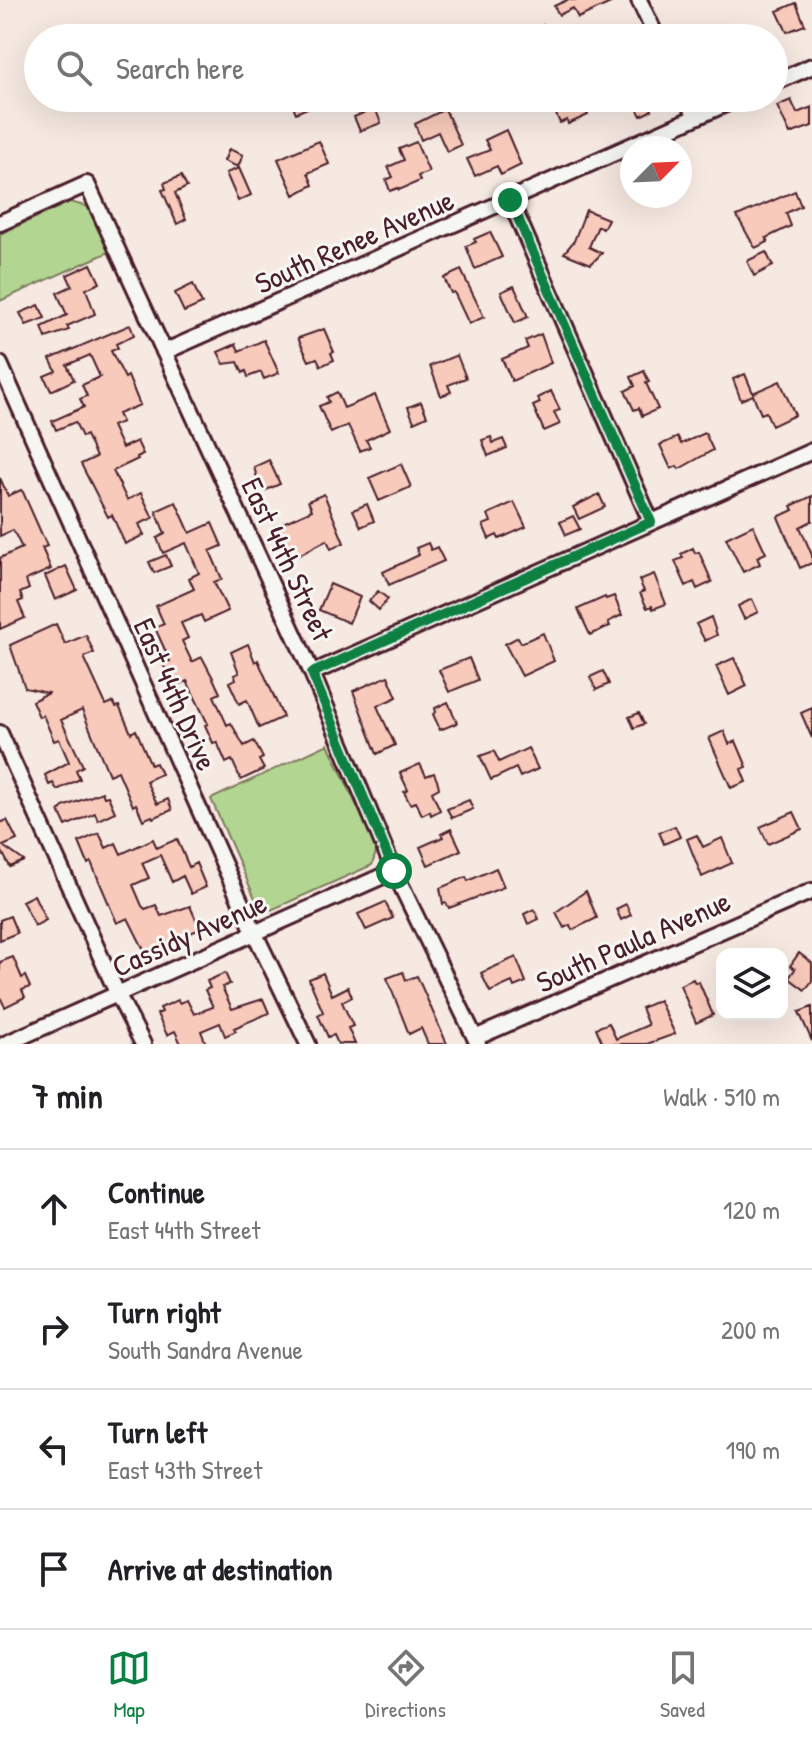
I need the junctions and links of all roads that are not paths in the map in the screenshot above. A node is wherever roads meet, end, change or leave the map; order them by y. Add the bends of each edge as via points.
1 (639, 0) edge
2 (650, 24) edge
3 (812, 66) edge
4 (788, 77) edge
5 (694, 112) edge
6 (707, 112) edge
7 (696, 117) junction
8 (510, 200) junction
9 (0, 223) edge
10 (164, 352) junction
11 (0, 364) edge
12 (812, 451) edge
13 (651, 522) junction
14 (312, 673) junction
15 (0, 733) edge
16 (394, 871) junction
17 (812, 891) edge
18 (255, 934) junction
19 (118, 995) junction
20 (477, 1041) edge
21 (5, 1044) edge
22 (143, 1044) edge
23 (308, 1044) edge

1 - 2 street
3 - 4 street
5 - 7 street
6 - 7 street, South Renee Avenue
7 - 8 street, South Renee Avenue
8 - 10 street, South Renee Avenue
8 - 13 street
9 - 10 street, East 44th Street via 87,184
10 - 14 street, East 44th Street
11 - 18 street, East 44th Drive
12 - 13 street
13 - 14 street
14 - 16 street, East 44th Street
15 - 19 street
16 - 18 street, Cassidy Avenue
16 - 20 street, East 44th Street
17 - 20 street, South Paula Avenue
18 - 19 street, Cassidy Avenue
18 - 23 street, East 44th Drive
19 - 21 street, Cassidy Avenue
19 - 22 street

